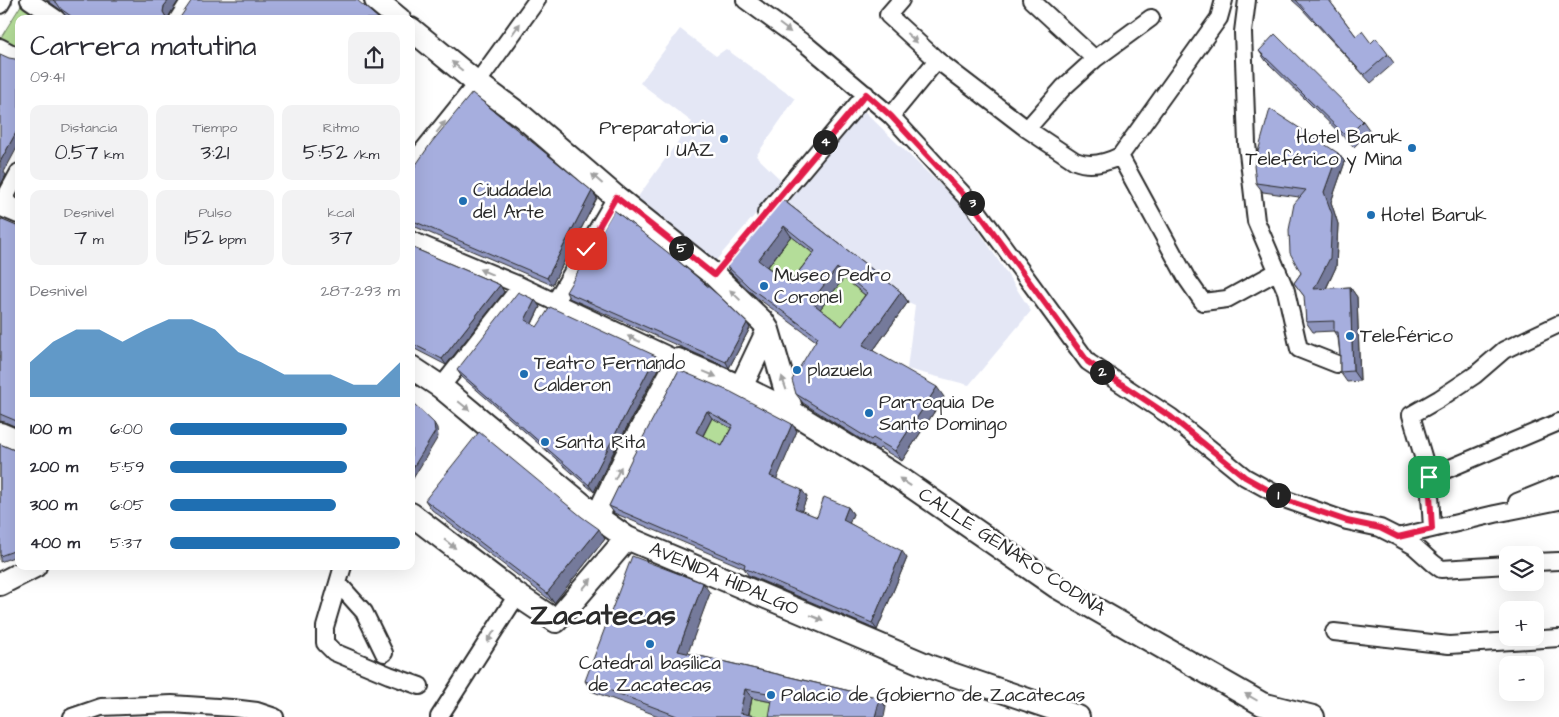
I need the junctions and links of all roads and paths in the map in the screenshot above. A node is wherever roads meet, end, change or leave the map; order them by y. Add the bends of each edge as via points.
1 (3, 0) edge
2 (29, 0) edge
3 (190, 0) edge
4 (537, 0) edge
5 (746, 0) edge
6 (901, 0) edge
7 (1031, 0) edge
8 (1224, 0) edge
9 (1247, 0) edge
10 (0, 5) edge
11 (50, 15) edge
12 (181, 15) edge
13 (1151, 18) dead end
14 (415, 32) edge
15 (0, 47) edge
16 (15, 55) edge
17 (1095, 59) junction
18 (937, 60) junction
19 (477, 83) junction
20 (866, 94) junction
21 (891, 116) junction
22 (1028, 129) junction
23 (1120, 156) junction
24 (415, 160) edge
25 (15, 184) edge
26 (616, 197) junction
27 (7, 207) edge
28 (754, 227) edge
29 (415, 242) edge
30 (1278, 271) junction
31 (521, 286) junction
32 (555, 302) junction
33 (768, 330) junction
34 (1556, 330) edge
35 (678, 360) junction
36 (1337, 364) dead end
37 (415, 369) edge
38 (441, 387) junction
39 (741, 387) junction
40 (792, 412) junction
41 (1559, 422) edge
42 (0, 434) edge
43 (15, 440) edge
44 (1429, 477) junction
45 (1559, 485) edge
46 (1559, 501) edge
47 (1496, 514) junction
48 (415, 517) edge
49 (597, 517) junction
50 (1432, 529) junction
51 (1398, 537) junction
52 (627, 538) junction
53 (1559, 560) edge
54 (1544, 561) edge
55 (1499, 566) edge
56 (27, 570) edge
57 (342, 570) edge
58 (338, 583) junction
59 (0, 584) edge
60 (517, 595) junction
61 (1334, 632) dead end
62 (1559, 638) edge
63 (384, 653) dead end
64 (420, 686) dead end
65 (102, 712) edge
66 (72, 717) edge
67 (275, 717) edge
68 (439, 717) edge
69 (1078, 717) edge
70 (1313, 717) edge

1 - 10 street
2 - 11 street
3 - 12 street
19 -> 4 street
5 -> 20 street
6 -> 18 street via 888,15
7 - 17 street
8 - 23 street via 1220,18
9 - 30 street via 1243,32 1248,154 1256,220
13 - 17 street
19 -> 14 street
15 - 16 street
17 - 22 street via 1063,88
18 - 21 street
18 - 22 street
24 -> 19 street
26 -> 19 street via 523,117
20 - 21 street
20 - 28 street
21 - 51 street via 974,206 1088,362 1171,417 1245,477 1286,500 1347,521 1380,528
22 - 23 street via 1082,164 1106,162
23 - 30 street via 1202,302 1228,299
25 - 27 street
26 - 32 street
33 -> 26 street via 720,267
31 -> 29 street
30 - 36 street via 1286,291 1299,349
31 - 32 street
31 - 38 street
35 -> 32 street
33 - 39 street
40 -> 33 street
34 - 44 street via 1504,350 1475,375 1411,415
35 -> 39 street, CALLE GENARO CODINA
49 -> 35 street
37 - 38 street, AVENIDA HIDALGO
38 -> 49 street, AVENIDA HIDALGO
39 - 40 street, CALLE GENARO CODINA
70 -> 40 street, CALLE GENARO CODINA via 1262,704 1057,587 901,479
41 - 44 street
42 - 43 street
44 - 50 street
45 - 47 street
46 - 47 street
47 - 50 street
48 -> 60 street
49 - 52 street, AVENIDA HIDALGO
50 - 51 street
51 - 55 street via 1441,569
60 -> 52 street via 556,621
52 -> 69 street, AVENIDA HIDALGO via 931,668
53 - 54 street
56 - 59 street
57 - 58 street
58 - 63 street via 364,612
58 - 64 street via 325,627 325,643 334,652
60 -> 68 street
61 - 62 street via 1449,645
65 - 66 street
65 - 67 street via 172,704 232,708

